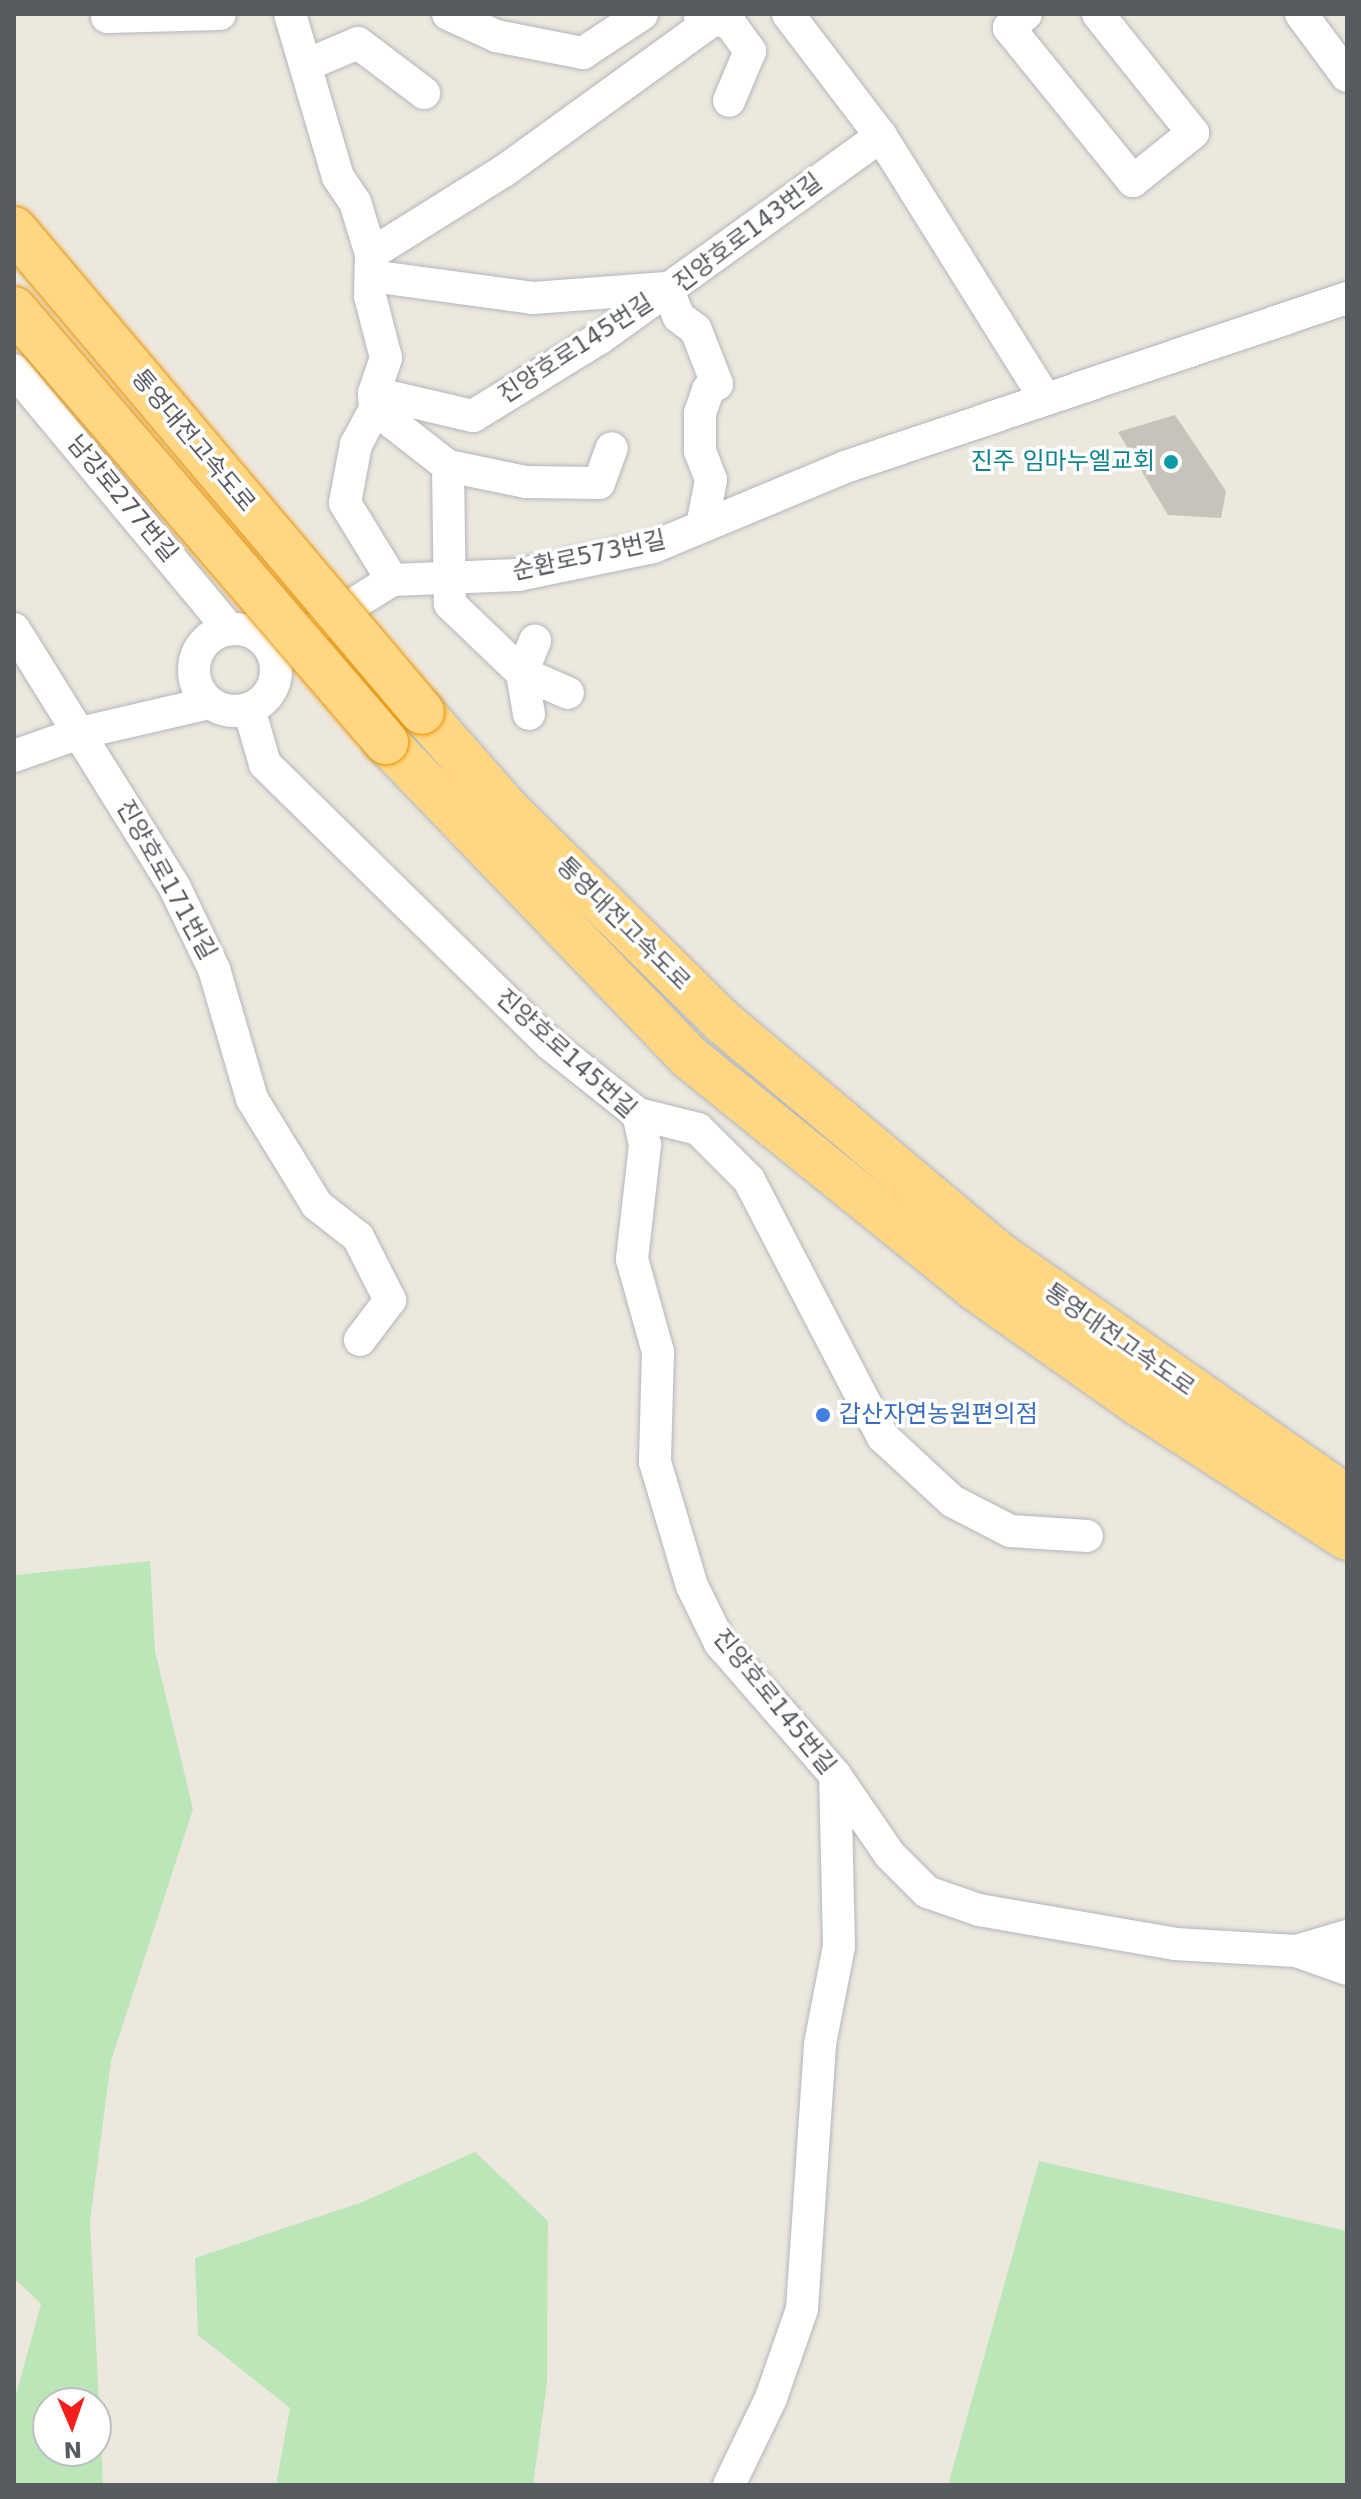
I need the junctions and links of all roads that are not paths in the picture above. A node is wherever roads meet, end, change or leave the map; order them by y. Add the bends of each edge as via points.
1 (220, 14) edge
2 (290, 14) edge
3 (448, 14) edge
4 (642, 14) edge
5 (788, 14) edge
6 (1026, 14) edge
7 (1098, 14) edge
8 (1301, 14) edge
9 (107, 17) dead end
10 (707, 17) edge
11 (488, 21) edge
12 (306, 65) junction
13 (1347, 76) edge
14 (424, 93) dead end
15 (729, 101) dead end
16 (881, 136) junction
17 (14, 229) edge
18 (371, 260) junction
19 (667, 288) junction
20 (1347, 298) edge
21 (14, 309) edge
22 (14, 370) edge
23 (1044, 397) junction
24 (375, 401) junction
25 (612, 448) dead end
26 (448, 466) junction
27 (702, 526) junction
28 (448, 575) junction
29 (392, 580) junction
30 (14, 629) edge
31 (229, 629) junction
32 (535, 640) dead end
33 (274, 654) junction
34 (522, 673) junction
35 (568, 693) dead end
36 (209, 703) junction
37 (249, 709) junction
38 (529, 714) dead end
39 (80, 733) junction
40 (14, 756) edge
41 (638, 1114) junction
42 (360, 1340) dead end
43 (1347, 1497) edge
44 (1087, 1536) dead end
45 (1347, 1538) edge
46 (835, 1775) junction
47 (1347, 1936) edge
48 (1296, 1951) junction
49 (1347, 1969) edge
50 (729, 2485) edge

1 - 9 street
2 - 12 street
3 - 11 street
4 - 11 street via 583,53 496,36
5 - 16 street
6 - 7 street via 1009,28 1133,181 1193,133
8 - 13 street
10 - 15 street via 729,22 750,51
10 - 18 street via 504,171
12 - 14 street via 358,43
12 - 18 street via 338,177 355,202
16 - 19 street, 진양호로143번길
16 - 23 street
17 - 43 highway, 통영대전고속도로, bridge via 508,810 723,1022 1001,1256
18 - 19 street, 진양호로145번길 via 371,276 533,298
18 - 24 street via 370,296 386,358
19 - 24 street, 진양호로145번길 via 600,338 473,416
19 - 27 street, 진양호로143번길 via 679,317 696,330 717,384 708,390 700,413 700,451 711,480
20 - 23 street, 순환로573번길
21 - 45 highway, 통영대전고속도로, bridge via 386,742 701,1068 976,1289 1136,1402
22 - 31 street, 남강로277번길
23 - 27 street, 순환로573번길 via 845,467
24 - 26 street
24 - 29 street via 356,444 345,503
25 - 26 street via 599,483 526,482
26 - 28 street
27 - 28 street, 순환로573번길 via 653,547 518,575
28 - 29 street, 순환로573번길
28 - 34 street via 450,604
29 - 33 street, 순환로573번길
30 - 39 street, 진양호로171번길
31 - 33 street via 256,634
31 - 36 street via 216,633 197,653 195,680
32 - 34 street
33 - 37 street via 277,667 270,692
34 - 35 street
34 - 38 street
36 - 37 street via 222,709
36 - 39 street
37 - 41 street, 진양호로145번길 via 265,764 550,1044
39 - 40 street
39 - 42 street, 진양호로171번길 via 175,888 214,969 252,1099 317,1205 358,1237 390,1300
41 - 44 street via 698,1129 749,1180 883,1437 952,1501 1010,1531
41 - 46 street, 진양호로145번길 via 645,1145 632,1259 658,1352 659,1476 692,1586 720,1643
46 - 48 street, 진양호로145번길 via 890,1855 927,1892 979,1910 1161,1941
46 - 50 street via 839,1946 820,2044 802,2309 771,2398
47 - 48 street
48 - 49 street

